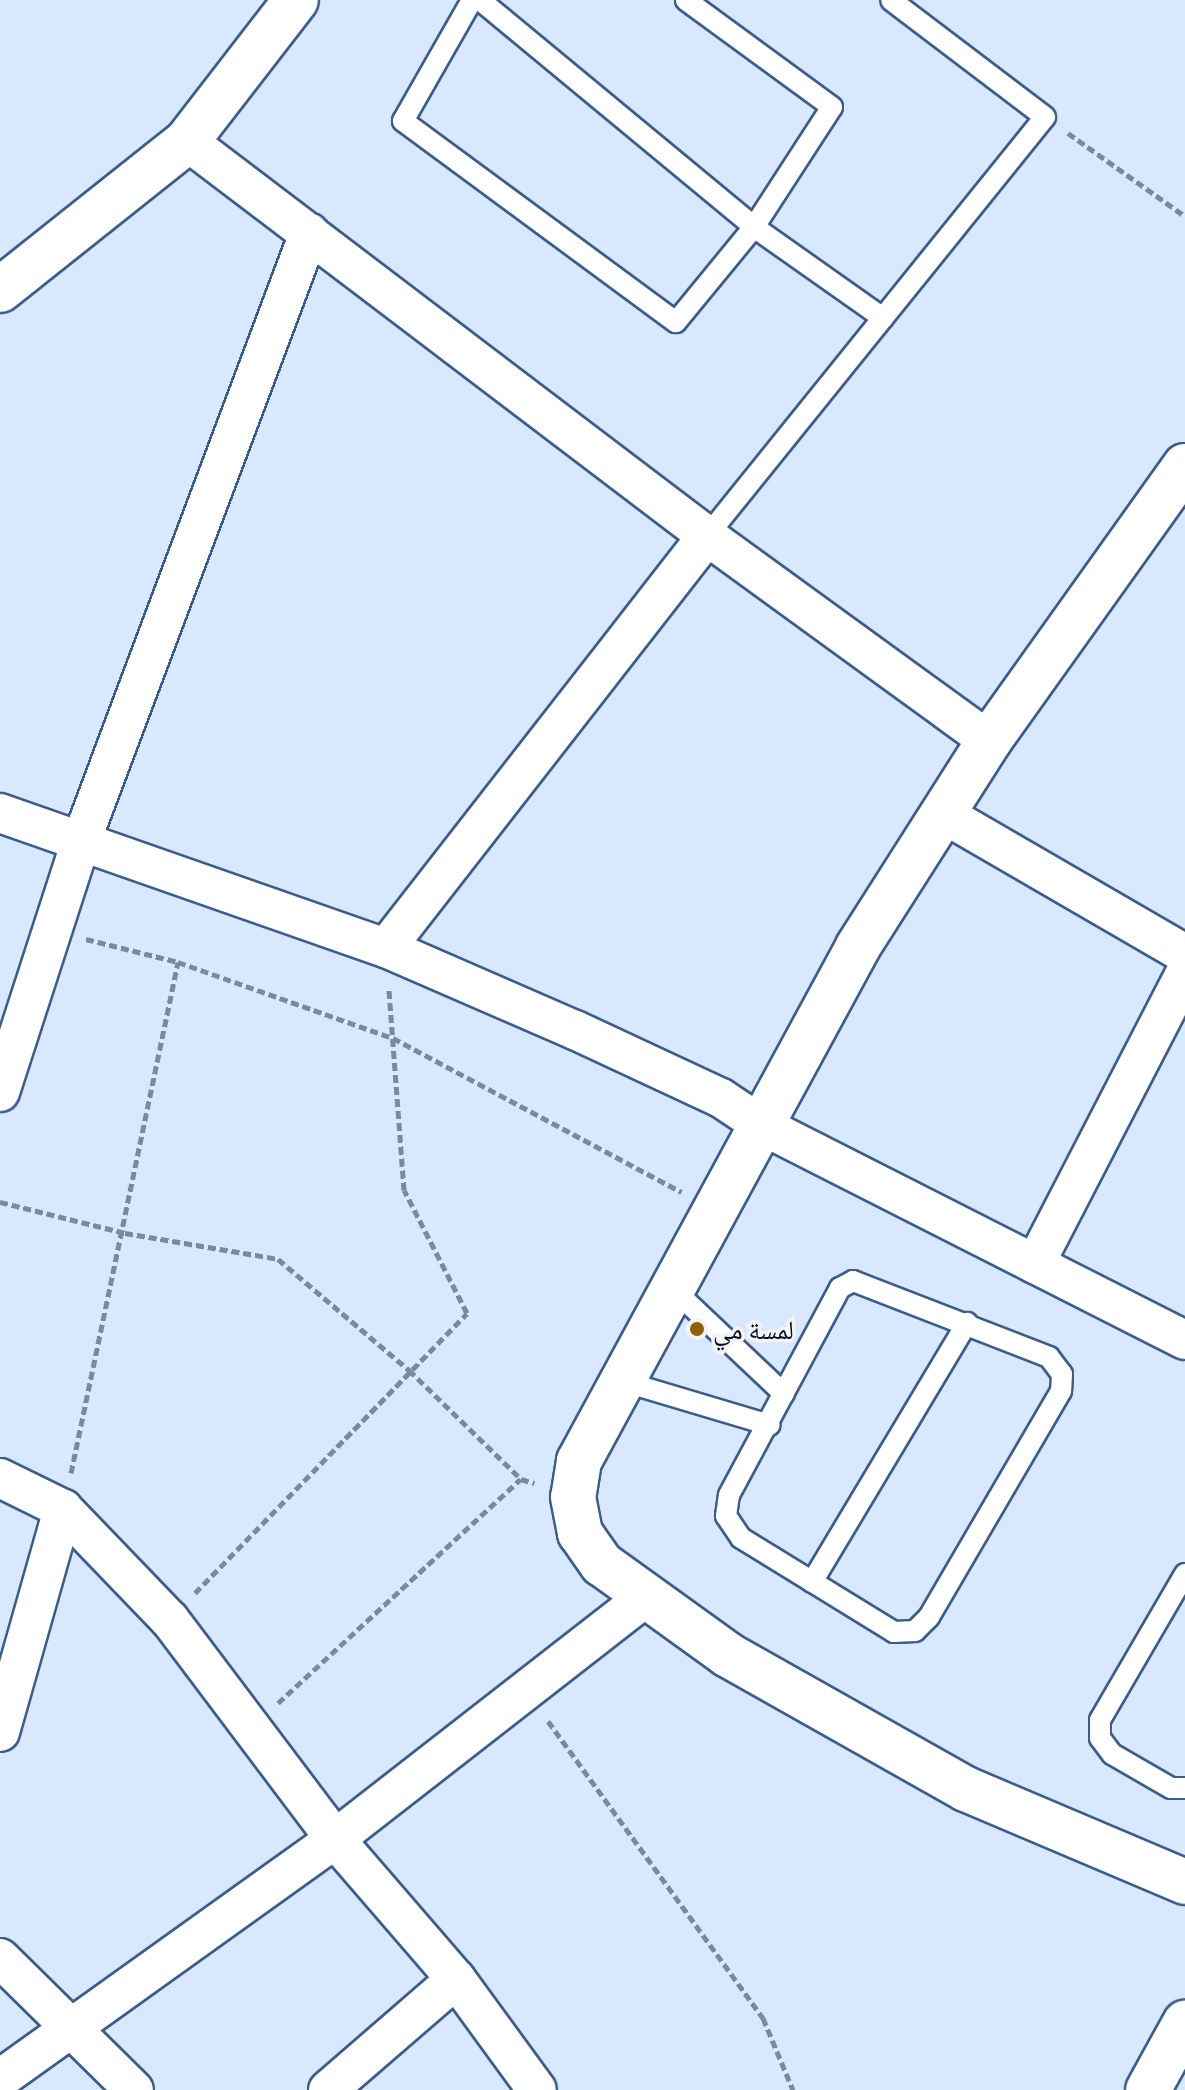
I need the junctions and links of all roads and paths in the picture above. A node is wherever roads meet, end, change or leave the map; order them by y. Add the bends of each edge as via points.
1 (296, 0) edge
2 (472, 0) edge
3 (480, 0) edge
4 (686, 0) edge
5 (891, 0) edge
6 (1045, 117) junction
7 (187, 141) junction
8 (1185, 216) edge
9 (754, 227) junction
10 (309, 233) junction
11 (0, 290) edge
12 (883, 318) junction
13 (1185, 466) edge
14 (707, 536) junction
15 (989, 741) junction
16 (0, 813) edge
17 (942, 813) junction
18 (80, 844) junction
19 (52, 931) junction
20 (386, 948) junction
21 (1185, 954) edge
22 (178, 962) junction
23 (1185, 974) edge
24 (393, 1038) junction
25 (0, 1092) edge
26 (763, 1126) junction
27 (0, 1202) edge
28 (714, 1210) junction
29 (125, 1233) junction
30 (1035, 1264) junction
31 (672, 1288) junction
32 (967, 1323) junction
33 (1185, 1340) edge
34 (409, 1370) junction
35 (622, 1381) junction
36 (784, 1394) junction
37 (770, 1425) junction
38 (0, 1478) edge
39 (521, 1479) junction
40 (573, 1497) junction
41 (63, 1509) junction
42 (1185, 1574) edge
43 (812, 1582) junction
44 (646, 1597) junction
45 (170, 1620) junction
46 (526, 1691) junction
47 (253, 1727) junction
48 (0, 1732) edge
49 (1185, 1788) edge
50 (335, 1839) junction
51 (1185, 1882) edge
52 (0, 1958) edge
53 (456, 1979) junction
54 (1185, 2023) edge
55 (68, 2029) junction
56 (0, 2079) edge
57 (134, 2090) edge
58 (328, 2090) edge
59 (537, 2090) edge
60 (793, 2090) edge
61 (1148, 2090) edge

1 - 7 street
2 - 9 lane via 403,121 676,322
3 - 9 lane
4 - 9 lane via 832,107
5 - 6 lane
6 - 8 path
6 - 12 lane
7 - 10 street
7 - 11 street
9 - 12 lane
10 - 14 street
10 - 18 street
12 - 14 lane
13 - 15 street
14 - 15 street
14 - 20 street
15 - 17 street
16 - 18 street
17 - 21 street
17 - 26 street via 858,947
18 - 19 street
18 - 20 street
19 - 22 path
19 - 25 street
20 - 26 street via 721,1098
22 - 24 path
22 - 29 path
23 - 30 street
24 - 28 path
24 - 34 path via 404,1190 467,1313
26 - 28 street
26 - 30 street
27 - 29 path
28 - 31 street
29 - 34 path via 278,1259
29 - 41 path
30 - 33 street
31 - 35 street
31 - 36 lane
32 - 36 lane via 853,1281 840,1288
32 - 43 lane
32 - 43 lane via 1049,1357 1062,1374 1061,1391 929,1617 915,1631 894,1632
34 - 39 path
34 - 45 path
35 - 37 lane
35 - 40 street via 579,1461
36 - 37 lane
37 - 43 lane via 729,1495 726,1516 741,1538
38 - 41 street
39 - 40 path
39 - 47 path
40 - 44 street via 580,1533 602,1564
41 - 45 street
41 - 48 street
42 - 49 lane via 1100,1720 1100,1738 1112,1754 1171,1788
44 - 46 street
44 - 51 street via 728,1655 966,1789
45 - 47 street
46 - 50 street
46 - 60 path via 763,2018
47 - 50 street
50 - 53 street
50 - 55 street
52 - 55 street
53 - 58 street
53 - 59 street
54 - 61 street
55 - 56 street
55 - 57 street

